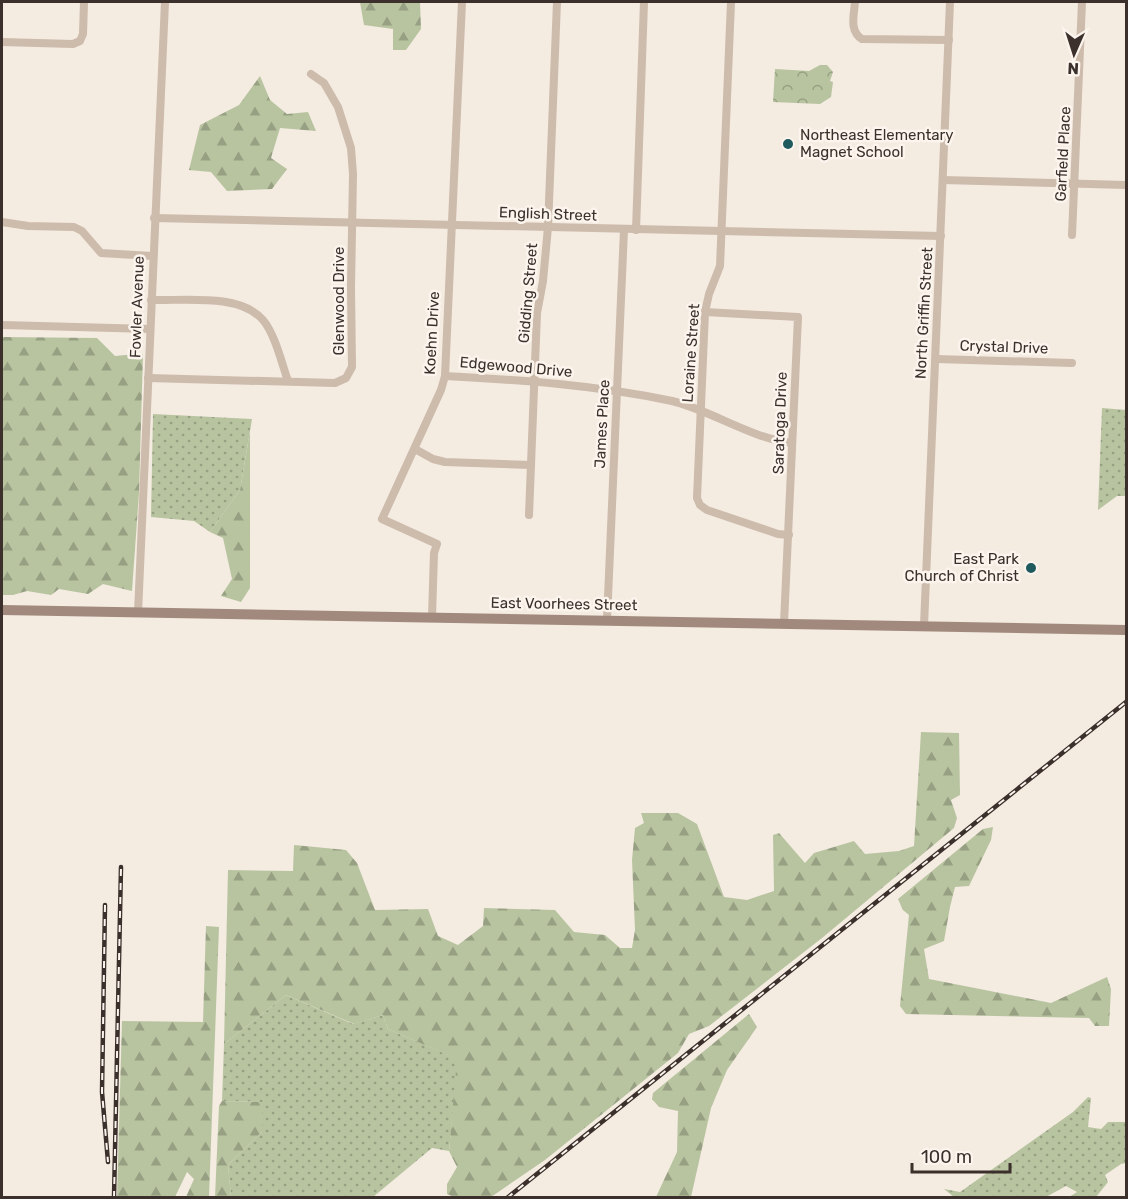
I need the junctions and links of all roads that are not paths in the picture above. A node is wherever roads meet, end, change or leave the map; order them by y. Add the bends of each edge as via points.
1 (84, 2) edge
2 (165, 2) edge
3 (462, 2) edge
4 (557, 2) edge
5 (644, 2) edge
6 (731, 2) edge
7 (855, 2) edge
8 (950, 2) edge
9 (1082, 2) edge
10 (948, 40) junction
11 (2, 42) edge
12 (311, 74) dead end
13 (943, 180) junction
14 (1075, 183) junction
15 (1126, 185) edge
16 (154, 218) junction
17 (2, 222) edge
18 (352, 223) junction
19 (451, 225) junction
20 (548, 227) junction
21 (624, 230) junction
22 (636, 230) junction
23 (722, 231) junction
24 (1072, 235) dead end
25 (941, 236) junction
26 (152, 256) junction
27 (151, 300) junction
28 (705, 312) junction
29 (2, 325) edge
30 (150, 329) junction
31 (936, 359) junction
32 (1072, 363) dead end
33 (445, 376) junction
34 (148, 378) junction
35 (288, 381) junction
36 (536, 381) junction
37 (617, 391) junction
38 (701, 411) junction
39 (792, 443) junction
40 (415, 449) junction
41 (531, 465) junction
42 (529, 515) dead end
43 (789, 535) junction
44 (2, 610) edge
45 (138, 613) junction
46 (432, 617) junction
47 (607, 620) junction
48 (784, 623) junction
49 (924, 626) junction
50 (1126, 630) edge

1 - 11 street via 80,41
2 - 16 street, Fowler Avenue
3 - 19 street, Koehn Drive
4 - 20 street, Gidding Street
5 - 22 street
6 - 23 street, Loraine Street
7 - 10 street via 853,30 862,39
8 - 10 street, North Griffin Street
9 - 14 street, Garfield Place
10 - 13 street, North Griffin Street
12 - 18 street, Glenwood Drive via 324,83 346,127 353,174
13 - 14 street
13 - 25 street, North Griffin Street
14 - 15 street
14 - 24 street, Garfield Place
16 - 18 street, English Street
16 - 26 street, Fowler Avenue
17 - 26 street via 74,227 101,253
18 - 19 street, English Street
18 - 35 street, Glenwood Drive via 352,367 346,378 335,383
19 - 20 street, English Street
19 - 33 street, Koehn Drive
20 - 21 street, English Street
20 - 36 street, Gidding Street via 537,313
21 - 22 street, English Street
21 - 37 street, James Place
22 - 23 street, English Street
23 - 25 street, English Street
23 - 28 street, Loraine Street via 720,266
25 - 31 street, North Griffin Street
26 - 27 street, Fowler Avenue
27 - 30 street, Fowler Avenue
27 - 35 street via 229,302 247,307 264,321
28 - 38 street, Loraine Street
28 - 39 street, Saratoga Drive via 798,317
29 - 30 street
30 - 34 street, Fowler Avenue
31 - 32 street, Crystal Drive
31 - 49 street, North Griffin Street
33 - 36 street, Edgewood Drive
33 - 40 street, Koehn Drive
34 - 35 street, Glenwood Drive
34 - 45 street, Fowler Avenue
36 - 37 street, Edgewood Drive
36 - 41 street, Gidding Street
37 - 38 street, Edgewood Drive
37 - 47 street, James Place
38 - 39 street, Edgewood Drive via 776,441
38 - 43 street, Loraine Street via 697,498 700,505 767,531
39 - 43 street, Saratoga Drive
40 - 41 street via 445,462
40 - 46 street, Koehn Drive via 381,519 437,544
41 - 42 street, Gidding Street
43 - 48 street, Saratoga Drive
44 - 45 main road, East Voorhees Street
45 - 46 main road, East Voorhees Street
46 - 47 main road, East Voorhees Street
47 - 48 main road, East Voorhees Street
48 - 49 main road, East Voorhees Street
49 - 50 main road, East Voorhees Street

